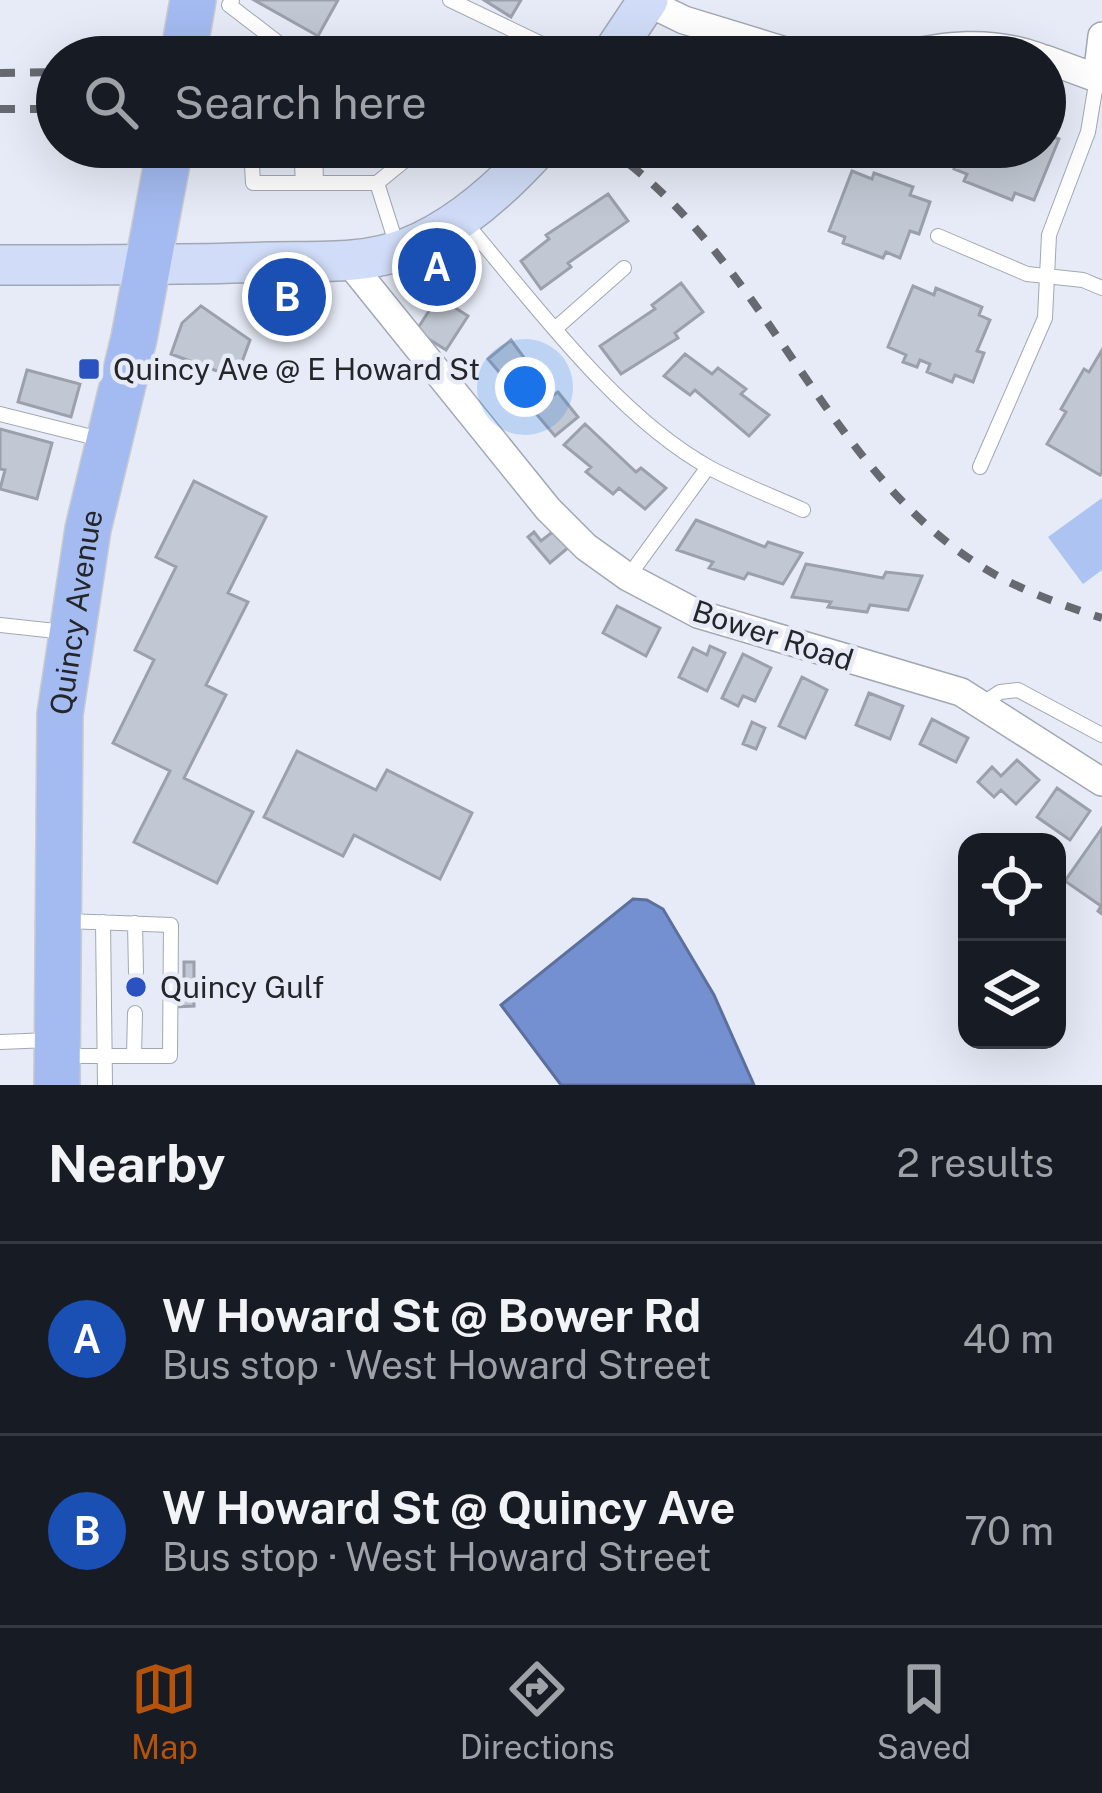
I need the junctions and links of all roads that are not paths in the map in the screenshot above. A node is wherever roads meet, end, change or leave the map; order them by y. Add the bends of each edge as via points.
1 (450, 0) edge
2 (648, 1) edge
3 (212, 2) edge
4 (194, 36) edge
5 (266, 36) edge
6 (525, 36) edge
7 (624, 36) edge
8 (737, 36) edge
9 (1102, 36) edge
10 (1066, 67) edge
11 (1099, 79) edge
12 (166, 168) edge
13 (252, 168) edge
14 (306, 168) edge
15 (312, 168) edge
16 (393, 168) edge
17 (516, 168) edge
18 (309, 183) junction
19 (376, 183) junction
20 (461, 218) junction
21 (938, 236) dead end
22 (399, 251) junction
23 (348, 261) junction
24 (0, 265) edge
25 (148, 266) junction
26 (624, 268) dead end
27 (1048, 277) junction
28 (1102, 288) edge
29 (556, 328) junction
30 (0, 414) edge
31 (109, 441) junction
32 (708, 467) junction
33 (980, 467) dead end
34 (803, 510) dead end
35 (628, 577) junction
36 (0, 625) edge
37 (70, 632) junction
38 (982, 704) junction
39 (1102, 735) edge
40 (1102, 782) edge
41 (81, 921) junction
42 (135, 923) junction
43 (136, 972) dead end
44 (135, 1013) dead end
45 (0, 1042) edge
46 (105, 1056) junction
47 (134, 1056) junction
48 (58, 1060) edge
49 (105, 1085) edge

1 - 6 lane
2 - 7 street
2 - 8 street
3 - 4 main road
3 - 5 lane
9 - 11 street
10 - 11 street
11 - 27 lane via 1049,235
12 - 25 main road, Quincy Avenue
13 - 18 lane via 253,183
14 - 18 lane
15 - 18 lane
16 - 19 lane
17 - 20 street
18 - 19 lane
19 - 22 lane
20 - 22 street
20 - 29 lane
21 - 27 lane
22 - 23 street
23 - 25 street
23 - 35 street, Bower Road via 548,509
24 - 25 street
25 - 31 main road, Quincy Avenue
26 - 29 lane
27 - 28 lane
27 - 33 lane via 1045,318
29 - 32 lane via 632,410
30 - 31 lane
31 - 37 main road, Quincy Avenue
32 - 34 lane
32 - 35 lane
35 - 38 street, Bower Road via 698,614 942,684
36 - 37 lane
37 - 41 main road, Quincy Avenue via 60,714
38 - 39 lane via 1018,690
38 - 40 street, Bower Road
41 - 42 lane
41 - 46 lane
41 - 48 main road, Quincy Avenue
42 - 43 lane
42 - 47 lane via 171,925 170,1056
44 - 47 lane
45 - 48 lane
46 - 47 lane
46 - 48 lane
46 - 49 lane

